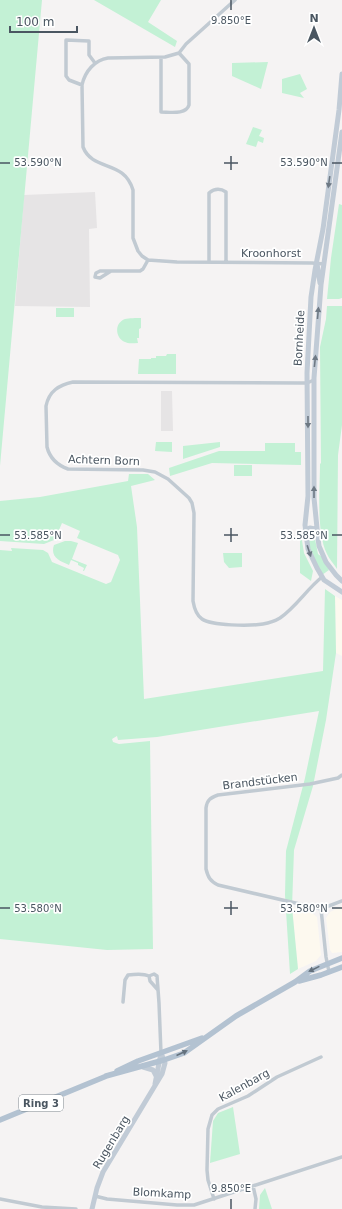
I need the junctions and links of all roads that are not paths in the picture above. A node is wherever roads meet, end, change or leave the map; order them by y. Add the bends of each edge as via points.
1 (235, 0) edge
2 (179, 53) junction
3 (161, 58) junction
4 (95, 63) junction
5 (342, 74) edge
6 (82, 85) junction
7 (342, 132) edge
8 (148, 260) junction
9 (209, 262) junction
10 (226, 262) junction
11 (316, 263) junction
12 (324, 264) junction
13 (111, 271) dead end
14 (321, 285) junction
15 (314, 380) junction
16 (307, 383) junction
17 (314, 410) junction
18 (305, 531) junction
19 (318, 531) junction
20 (322, 578) junction
21 (342, 580) edge
22 (342, 592) edge
23 (342, 775) edge
24 (342, 901) edge
25 (321, 909) junction
26 (342, 958) edge
27 (327, 964) junction
28 (342, 967) edge
29 (330, 972) junction
30 (150, 976) junction
31 (295, 982) junction
32 (158, 990) junction
33 (123, 1002) dead end
34 (206, 1036) junction
35 (161, 1053) junction
36 (321, 1057) dead end
37 (162, 1061) junction
38 (142, 1066) junction
39 (106, 1076) junction
40 (156, 1077) junction
41 (154, 1089) junction
42 (0, 1120) edge
43 (342, 1157) edge
44 (253, 1186) junction
45 (95, 1196) junction
46 (0, 1199) edge
47 (214, 1199) junction
48 (76, 1209) edge
49 (92, 1209) edge
50 (255, 1209) edge

1 - 2 street
2 - 3 street
2 - 3 street via 190,68 189,105 188,110 184,112 161,112
3 - 4 street via 108,58
4 - 6 street
4 - 6 street via 89,55 89,41 66,40 66,76 69,80
5 -> 11 street, Bornheide via 327,201
6 - 8 street via 85,152 91,159 120,170 132,185 133,238 138,251
7 - 12 street, Bornheide
8 - 9 street, Kroonhorst
8 - 13 street via 140,270
9 - 10 street, Kroonhorst
9 - 10 street, Kroonhorst via 209,193 214,189 226,192
10 - 11 street, Kroonhorst
11 - 12 street, Kroonhorst
11 - 14 street
11 - 16 street, Bornheide via 311,297
12 - 14 street, Bornheide
15 -> 14 street, Bornheide
15 - 16 street
15 - 17 street, Bornheide
16 - 17 street
16 -> 18 street, Bornheide via 308,496
16 - 20 street, Achtern Born via 73,382 60,386 47,401 47,447 54,462 68,469 155,472 168,479 189,498 194,513 193,600 197,613 208,622 217,625 260,625 273,621 285,614
19 -> 17 street, Bornheide via 314,498
18 - 19 street via 312,528
18 -> 20 street, Bornheide via 308,549
19 - 21 street, Bornheide via 319,546 326,562
20 - 22 street, Bornheide
23 - 25 street, Brandstücken via 310,784 218,795 207,802 206,808 206,870 212,882
24 - 25 street
25 - 27 street
26 - 27 main road, Ring 3
27 - 29 street
27 -> 31 main road, Ring 3 via 310,971
28 - 29 main road, Ring 3
29 - 31 main road, Ring 3
30 - 32 street via 150,981
30 - 32 street via 157,976
30 - 33 street via 128,976 125,980
31 - 34 main road, Ring 3
32 - 35 street
34 - 35 main road, Ring 3
37 -> 34 main road, Ring 3 via 189,1050
35 - 37 street, Rugenbarg
35 - 39 main road, Ring 3
36 - 47 street, Kalenbarg via 218,1109 212,1116 208,1129 207,1170
37 - 38 main road, Ring 3
37 - 40 street, Rugenbarg
37 - 41 street, Rugenbarg via 162,1074
38 - 39 main road, Ring 3
38 - 40 street via 153,1070
39 - 42 main road, Ring 3
40 - 41 street, Rugenbarg
41 - 45 street, Rugenbarg via 103,1172
43 - 44 street, Blomkamp
44 - 47 street, Blomkamp
44 - 50 street
45 - 47 street, Blomkamp via 182,1205 199,1204
45 - 49 street, Rugenbarg
46 - 48 street

